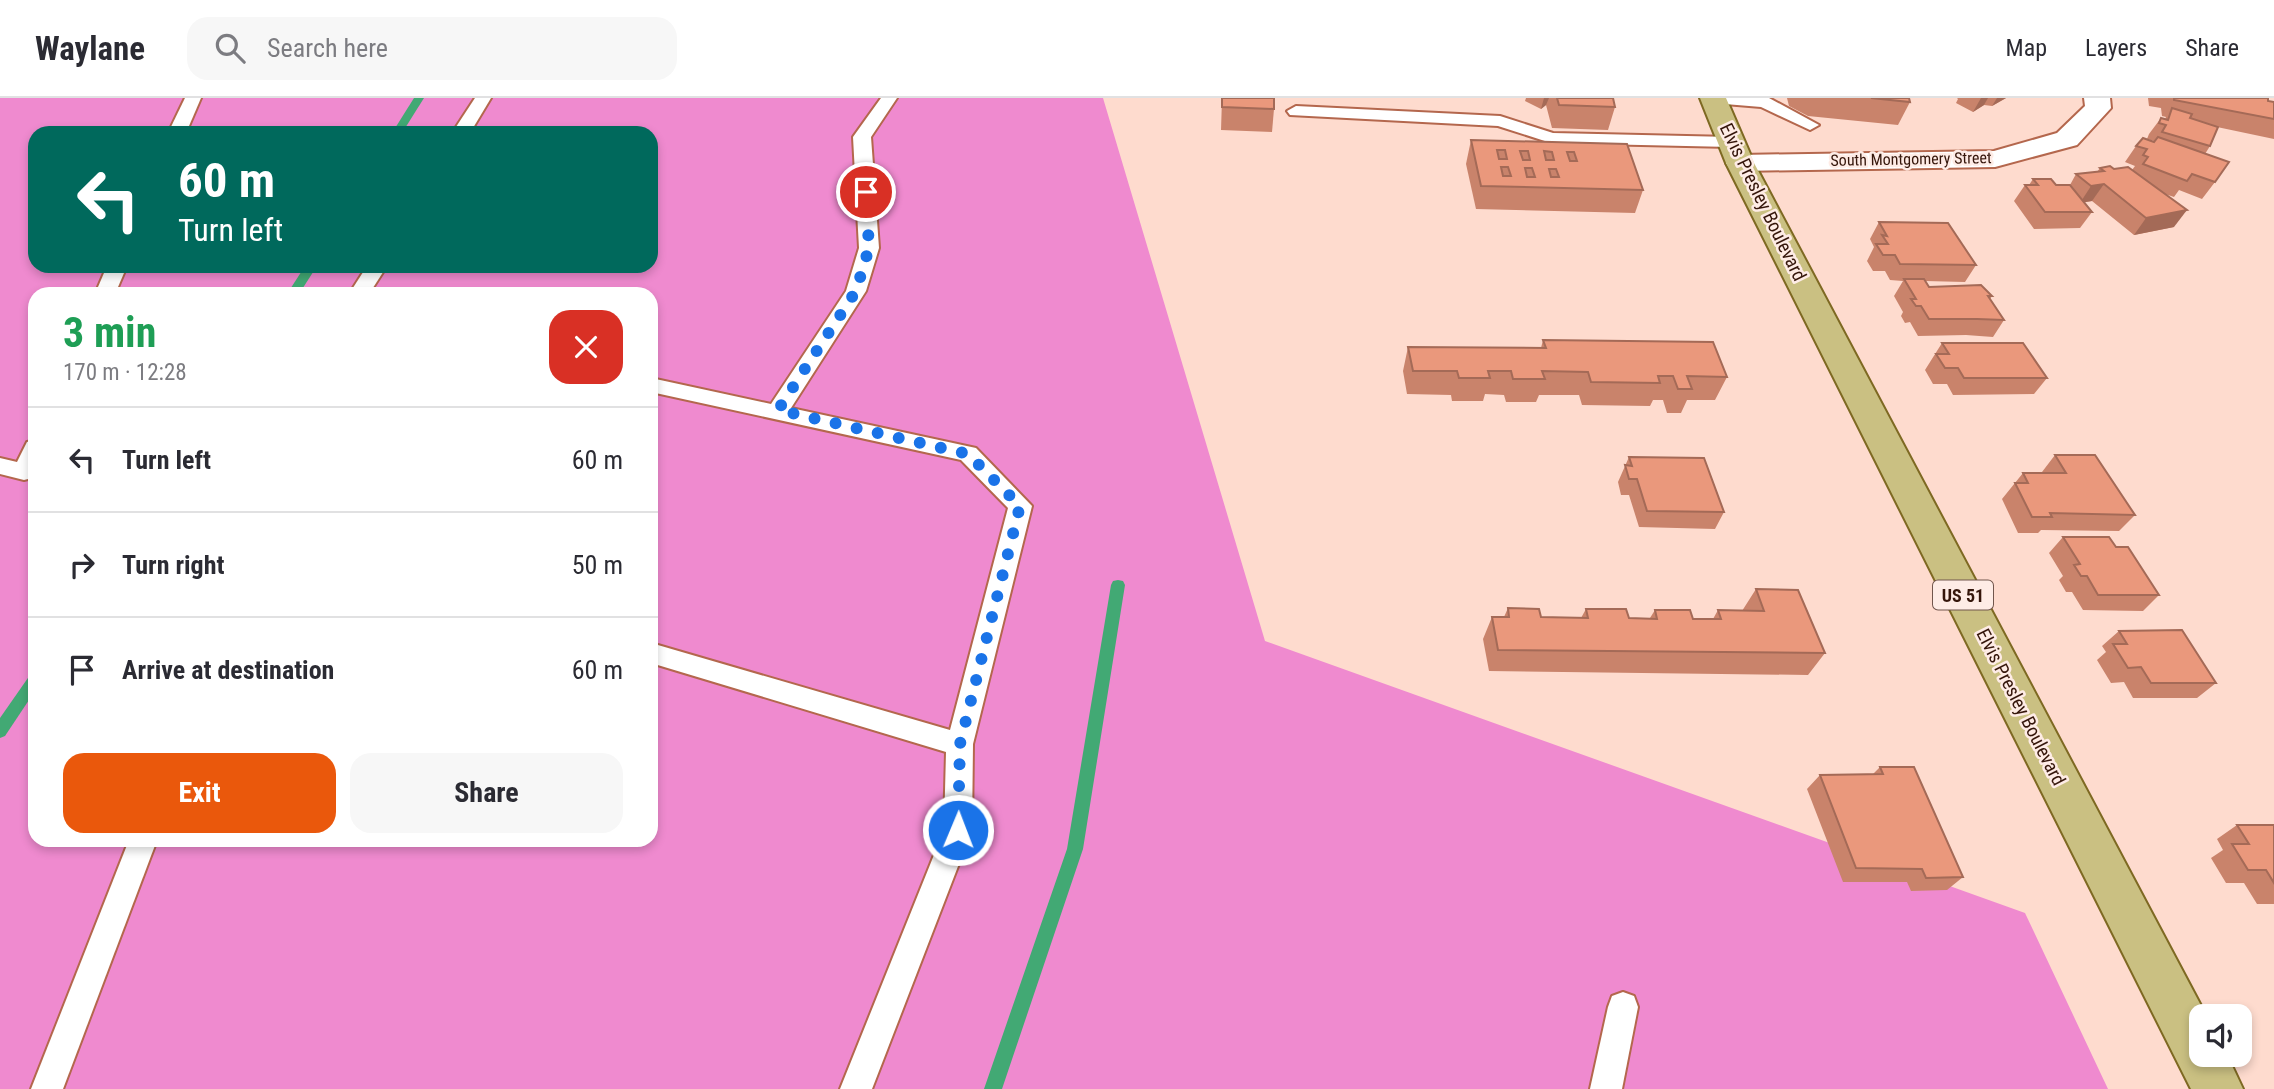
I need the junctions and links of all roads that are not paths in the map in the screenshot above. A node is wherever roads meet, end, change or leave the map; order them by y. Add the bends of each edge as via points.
1 (193, 98) edge
2 (483, 98) edge
3 (888, 98) edge
4 (1713, 98) edge
5 (2097, 98) edge
6 (1296, 111) dead end
7 (1810, 125) dead end
8 (180, 126) edge
9 (465, 126) edge
10 (1736, 152) junction
11 (658, 386) edge
12 (778, 410) junction
13 (0, 466) edge
14 (28, 473) edge
15 (28, 475) edge
16 (0, 485) edge
17 (658, 655) edge
18 (960, 744) junction
19 (141, 847) edge
20 (1623, 1007) dead end
21 (47, 1089) edge
22 (856, 1089) edge
23 (1606, 1089) edge
24 (2218, 1089) edge

1 - 8 lane
2 - 9 lane
3 - 12 lane via 862,137 869,248 856,291
4 - 7 lane via 1765,102
4 - 10 main road, Elvis Presley Boulevard / US 51
5 - 10 street, South Montgomery Street via 2098,108 2067,139 1995,159
6 - 10 lane via 1500,121 1551,138
10 - 24 main road, Elvis Presley Boulevard / US 51
11 - 12 lane
12 - 18 lane via 968,454 1020,506
13 - 14 lane
15 - 16 lane
17 - 18 lane
18 - 22 lane via 958,830
19 - 21 lane
20 - 23 lane

